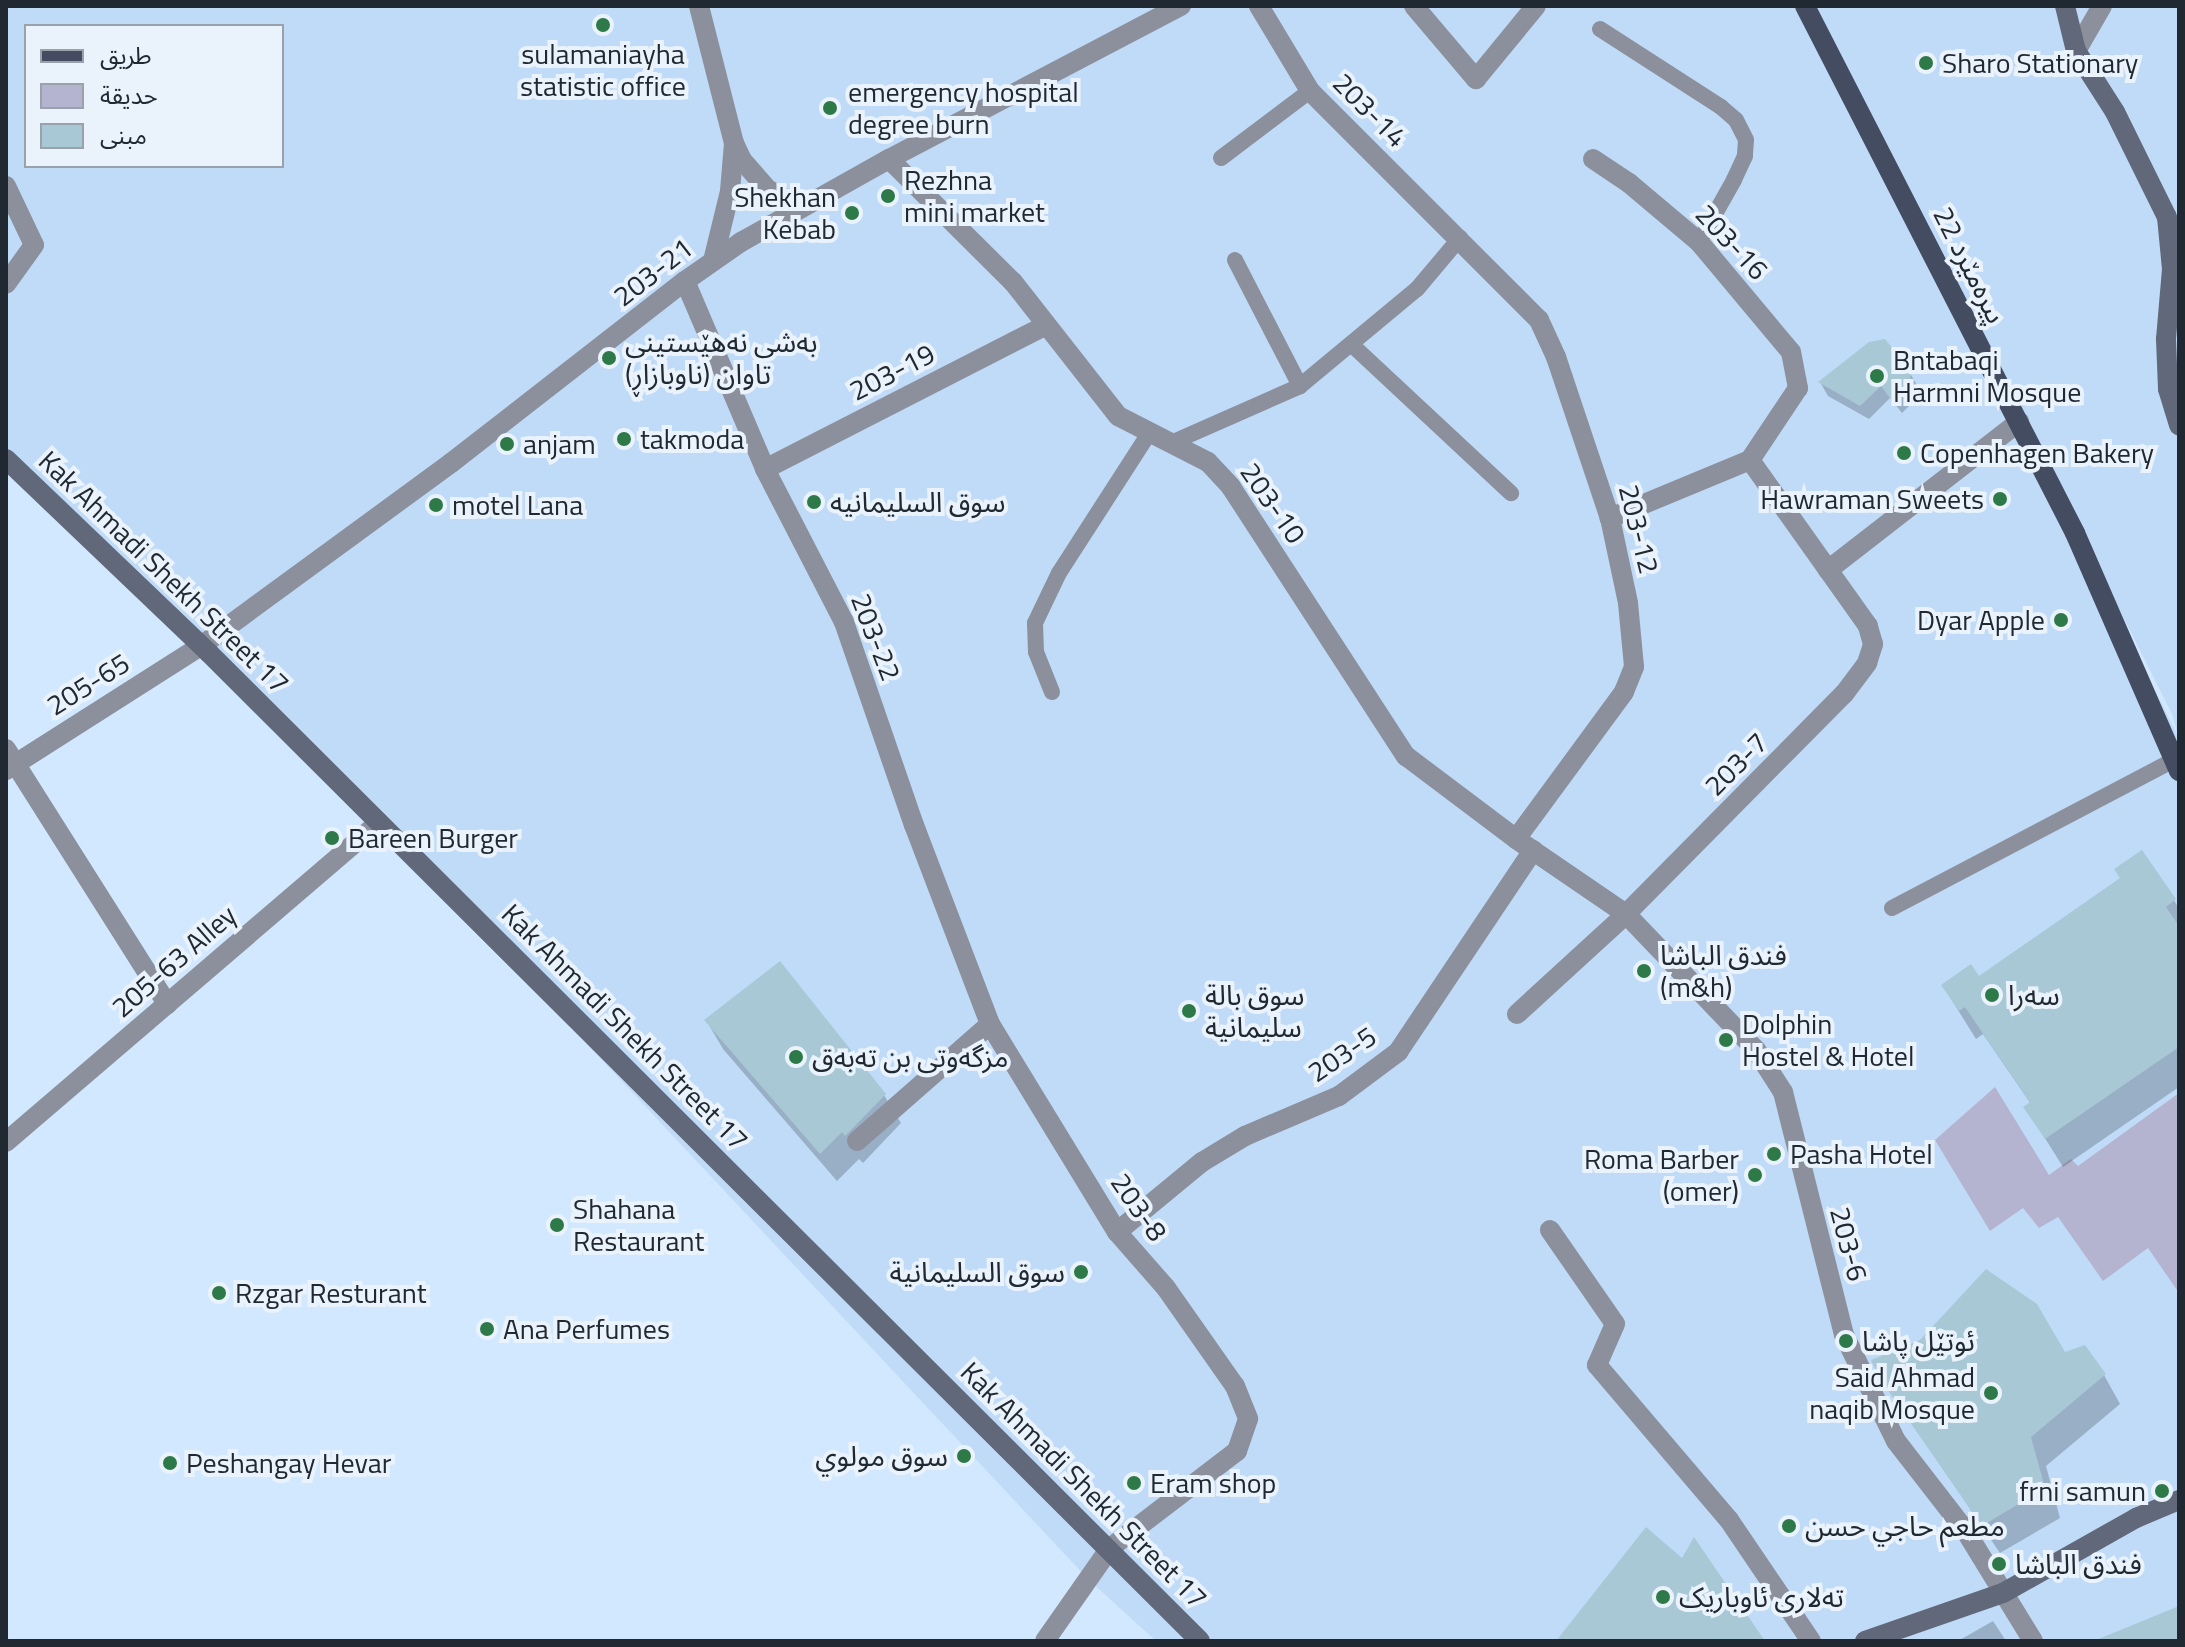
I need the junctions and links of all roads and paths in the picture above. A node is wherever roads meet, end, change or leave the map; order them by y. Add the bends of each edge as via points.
1 (699, 6) edge
2 (1181, 6) edge
3 (1259, 6) edge
4 (1414, 6) edge
5 (1536, 6) edge
6 (1805, 6) edge
7 (2065, 6) edge
8 (2102, 6) edge
9 (1600, 29) dead end
10 (2076, 51) junction
11 (1310, 91) junction
12 (734, 143) junction
13 (1221, 158) dead end
14 (889, 159) junction
15 (1593, 159) dead end
16 (6, 186) edge
17 (801, 207) junction
18 (1460, 238) junction
19 (1699, 242) junction
20 (1235, 260) dead end
21 (713, 261) junction
22 (685, 281) junction
23 (6, 284) edge
24 (1046, 325) junction
25 (1351, 344) junction
26 (1300, 386) junction
27 (2019, 422) junction
28 (2179, 425) edge
29 (1150, 432) junction
30 (1171, 443) junction
31 (6, 459) edge
32 (1750, 460) junction
33 (765, 469) junction
34 (1511, 493) dead end
35 (1610, 518) junction
36 (1828, 570) junction
37 (201, 646) junction
38 (1052, 692) dead end
39 (9, 761) edge
40 (2177, 765) edge
41 (379, 822) junction
42 (1525, 845) junction
43 (1892, 908) dead end
44 (1626, 914) junction
45 (167, 1004) junction
46 (1517, 1014) dead end
47 (990, 1024) junction
48 (6, 1141) edge
49 (857, 1141) dead end
50 (1550, 1230) dead end
51 (1117, 1232) junction
52 (2179, 1500) edge
53 (1110, 1548) junction
54 (2003, 1593) junction
55 (1045, 1641) edge
56 (1200, 1641) edge
57 (1811, 1641) edge
58 (1865, 1641) edge
59 (2033, 1641) edge

1 - 12 street
2 - 14 street, 203-21
3 - 11 street, 203-14
4 - 5 street via 1476,79
6 - 27 main road, 22 پیرەمێرد
7 - 10 main road
8 - 10 street
9 - 19 lane via 1721,107 1736,120 1746,140 1734,180
10 - 28 main road via 2115,112 2167,217 2172,269 2168,389
11 - 13 lane
11 - 18 street, 203-14
12 - 17 street via 767,189
12 - 21 street via 728,203
14 - 17 street, 203-21
14 - 24 street, 203-10 via 1013,282
15 - 19 street, 203-16
16 - 23 street via 34,245
17 - 21 street, 203-21
18 - 25 lane via 1417,289
18 - 35 street, 203-12 via 1539,320
19 - 32 street, 203-16 via 1791,352 1798,388
20 - 26 lane
21 - 22 street, 203-21
22 - 33 street, 203-22
22 - 37 street, 203-21 via 451,463
24 - 29 street, 203-10 via 1118,416
24 - 33 street, 203-19
25 - 26 lane
25 - 34 lane
26 - 30 lane
27 - 36 street
27 - 40 main road, 22 پیرەمێرد via 2075,533
29 - 30 street, 203-10
29 - 38 lane via 1059,573 1035,623 1036,652
30 - 42 street, 203-10 via 1208,462 1246,504 1406,756
31 - 37 main road, Kak Ahmadi Shekh Street 17
32 - 35 street
32 - 36 street
33 - 47 street, 203-22 via 844,622
35 - 42 street, 203-12 via 1628,603 1634,667 1624,692
36 - 44 street, 203-7 via 1868,626 1873,644 1859,677
37 - 39 street, 205-65
37 - 41 main road, Kak Ahmadi Shekh Street 17
39 - 45 street
40 - 43 lane
41 - 45 street, 205-63 Alley
41 - 53 main road, Kak Ahmadi Shekh Street 17
42 - 44 street, 203-6
42 - 51 street, 203-5 via 1398,1052 1339,1096 1245,1136 1202,1162
44 - 46 street, 203-7
44 - 54 street, 203-6 via 1728,1017 1783,1092 1844,1335 1896,1441 1965,1530
45 - 48 street, 205-63 Alley
47 - 49 street
47 - 51 street, 203-8
50 - 57 street via 1615,1324 1597,1365 1729,1520
51 - 53 street, 203-8 via 1166,1288 1235,1386 1248,1419 1237,1451
52 - 54 main road via 2136,1518
53 - 55 street
53 - 56 main road, Kak Ahmadi Shekh Street 17
54 - 58 main road
54 - 59 street, 203-6

